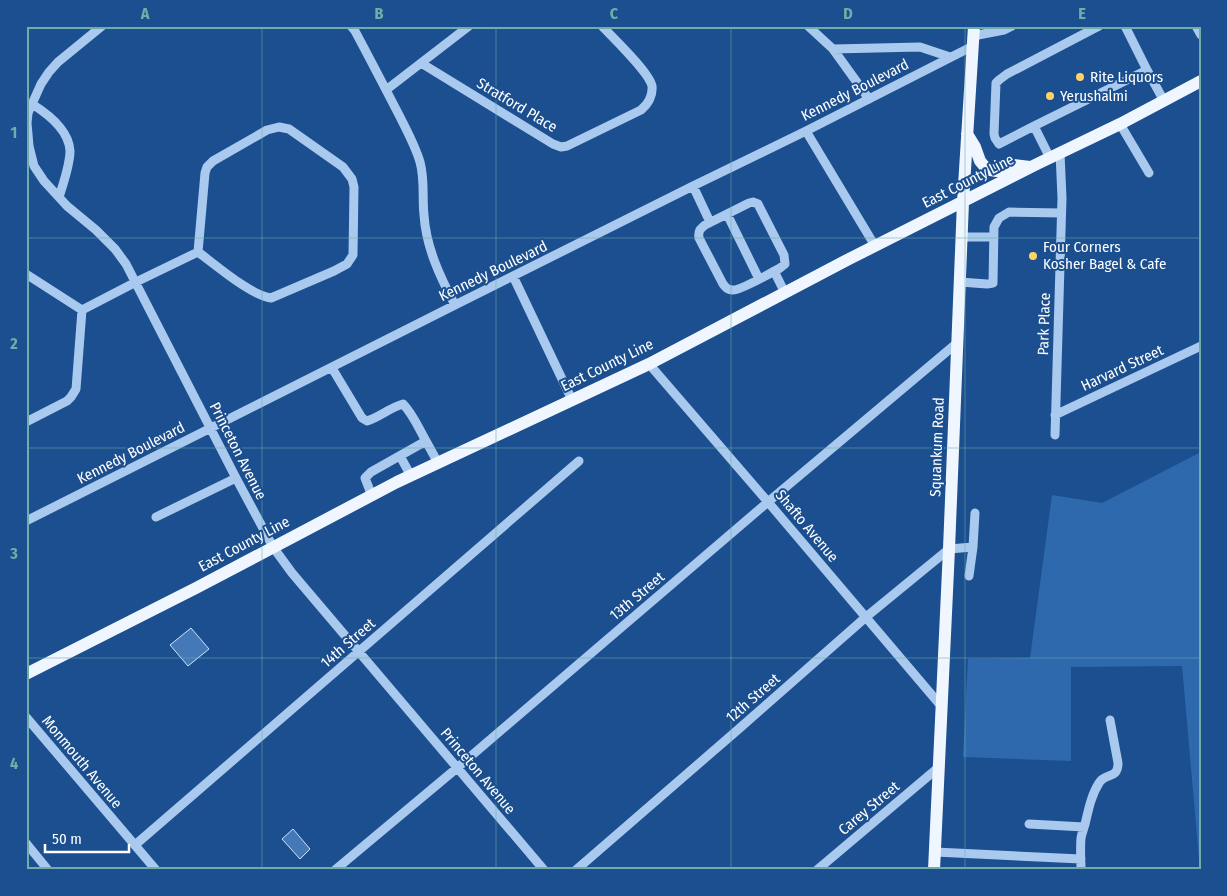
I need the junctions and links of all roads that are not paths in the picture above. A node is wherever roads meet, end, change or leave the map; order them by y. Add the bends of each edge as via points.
1 (351, 26) edge
2 (469, 26) edge
3 (602, 26) edge
4 (808, 26) edge
5 (1012, 26) edge
6 (1098, 26) edge
7 (1125, 26) edge
8 (1196, 26) edge
9 (96, 28) edge
10 (1201, 35) edge
11 (973, 36) edge
12 (833, 49) junction
13 (950, 57) junction
14 (422, 63) junction
15 (1147, 70) junction
16 (1201, 82) edge
17 (386, 90) junction
18 (869, 99) junction
19 (1164, 101) junction
20 (32, 104) junction
21 (27, 123) edge
22 (1120, 124) junction
23 (1034, 126) junction
24 (806, 131) junction
25 (967, 134) junction
26 (1055, 155) junction
27 (1030, 168) junction
28 (1149, 173) dead end
29 (693, 186) junction
30 (59, 197) junction
31 (963, 202) junction
32 (1061, 213) junction
33 (727, 214) junction
34 (710, 222) junction
35 (962, 237) junction
36 (994, 237) junction
37 (876, 246) junction
38 (198, 252) junction
39 (774, 271) junction
40 (26, 274) edge
41 (513, 276) junction
42 (759, 279) junction
43 (136, 282) junction
44 (960, 282) junction
45 (785, 293) junction
46 (454, 305) junction
47 (82, 310) junction
48 (958, 343) junction
49 (1201, 346) edge
50 (648, 364) junction
51 (332, 368) junction
52 (572, 400) junction
53 (1055, 415) junction
54 (26, 422) edge
55 (211, 428) junction
56 (1055, 435) dead end
57 (426, 441) junction
58 (400, 456) junction
59 (579, 461) dead end
60 (438, 463) junction
61 (411, 476) junction
62 (236, 478) junction
63 (372, 496) junction
64 (768, 502) junction
65 (975, 513) dead end
66 (156, 517) dead end
67 (26, 521) edge
68 (274, 547) junction
69 (973, 547) junction
70 (949, 550) junction
71 (969, 576) dead end
72 (866, 617) junction
73 (359, 652) junction
74 (26, 674) edge
75 (942, 708) junction
76 (26, 717) edge
77 (1110, 720) dead end
78 (939, 767) junction
79 (457, 768) junction
80 (1029, 824) dead end
81 (1084, 827) junction
82 (26, 843) edge
83 (135, 845) junction
84 (935, 852) junction
85 (1081, 858) junction
86 (48, 870) edge
87 (156, 870) edge
88 (335, 870) edge
89 (544, 870) edge
90 (576, 870) edge
91 (817, 870) edge
92 (934, 870) edge
93 (1081, 870) edge

1 - 17 street
2 - 14 street
3 - 14 street, Stratford Place via 650,80 650,99 641,110 567,146 553,144
4 - 12 street
5 - 11 street, Kennedy Boulevard
6 - 23 street via 1006,74 996,84 994,134 999,144
7 - 15 street
8 - 10 street
9 - 20 street, Princeton Avenue via 49,72
11 - 13 street, Kennedy Boulevard
11 - 25 main road, Squankum Road
12 - 13 street via 920,47
12 - 18 street
13 - 18 street, Kennedy Boulevard
14 - 17 street
15 - 19 street
15 - 23 street
16 - 19 main road, East County Line
17 - 46 street via 420,162 429,245
18 - 24 street, Kennedy Boulevard
19 - 22 main road, East County Line
20 - 21 street, Princeton Avenue
20 - 30 street via 48,114 66,136 70,151
21 - 30 street, Princeton Avenue via 34,166
22 - 26 main road, East County Line
22 - 28 street
23 - 26 street
24 - 29 street, Kennedy Boulevard
24 - 37 street
25 - 27 main road via 980,161 990,170 1003,170 1014,165
25 - 31 main road, Squankum Road
26 - 27 main road, East County Line
26 - 32 street, Park Place
27 - 31 main road, East County Line
29 - 34 street
29 - 41 street, Kennedy Boulevard
30 - 43 street, Princeton Avenue via 115,249
31 - 35 main road, Squankum Road
31 - 37 main road, East County Line
32 - 36 street via 1009,212 994,227
32 - 53 street, Park Place
33 - 34 street
33 - 39 street via 749,203 758,204 784,255 784,264
33 - 42 street
34 - 42 street via 700,228 699,238 726,288 735,290
35 - 36 street
35 - 44 main road, Squankum Road
36 - 44 street via 993,283
37 - 45 main road, East County Line
38 - 38 street via 253,292 271,298 334,271 347,264 353,254 352,179 343,167 289,129 267,130 207,167
38 - 43 street
39 - 42 street
39 - 45 street
40 - 47 street
41 - 46 street, Kennedy Boulevard
41 - 52 street
43 - 47 street
43 - 55 street, Princeton Avenue
44 - 48 main road, Squankum Road
45 - 50 main road, East County Line
46 - 51 street, Kennedy Boulevard
47 - 54 street via 76,389 67,401
48 - 64 street, 13th Street
48 - 70 main road, Squankum Road
49 - 53 street, Harvard Street
50 - 52 main road, East County Line
50 - 64 street, Shafto Avenue
51 - 55 street, Kennedy Boulevard
51 - 57 street via 362,418 372,420 403,404
52 - 60 main road, East County Line
53 - 56 street, Park Place
55 - 62 street, Princeton Avenue
55 - 67 street, Kennedy Boulevard
57 - 58 street
57 - 60 street
58 - 61 street
58 - 63 street via 365,478
59 - 73 street, 14th Street
60 - 61 main road, East County Line
61 - 63 main road, East County Line
62 - 66 street
62 - 68 street, Princeton Avenue
63 - 68 main road, East County Line
64 - 72 street, Shafto Avenue
64 - 79 street, 13th Street
65 - 69 street
68 - 73 street, Princeton Avenue
68 - 74 main road, East County Line
69 - 70 street
69 - 71 street
70 - 72 street, 12th Street
70 - 75 main road, Squankum Road
72 - 75 street, Shafto Avenue
72 - 90 street, 12th Street
73 - 79 street, Princeton Avenue
73 - 83 street, 14th Street
75 - 78 main road, Squankum Road
76 - 83 street, Monmouth Avenue
77 - 81 street via 1118,768 1112,776 1100,780
78 - 84 main road, Squankum Road
78 - 91 street, Carey Street
79 - 88 street, 13th Street
79 - 89 street, Princeton Avenue
80 - 81 street
81 - 85 street
82 - 86 street
83 - 87 street, Monmouth Avenue
84 - 85 street
84 - 92 main road, Squankum Road
85 - 93 street

